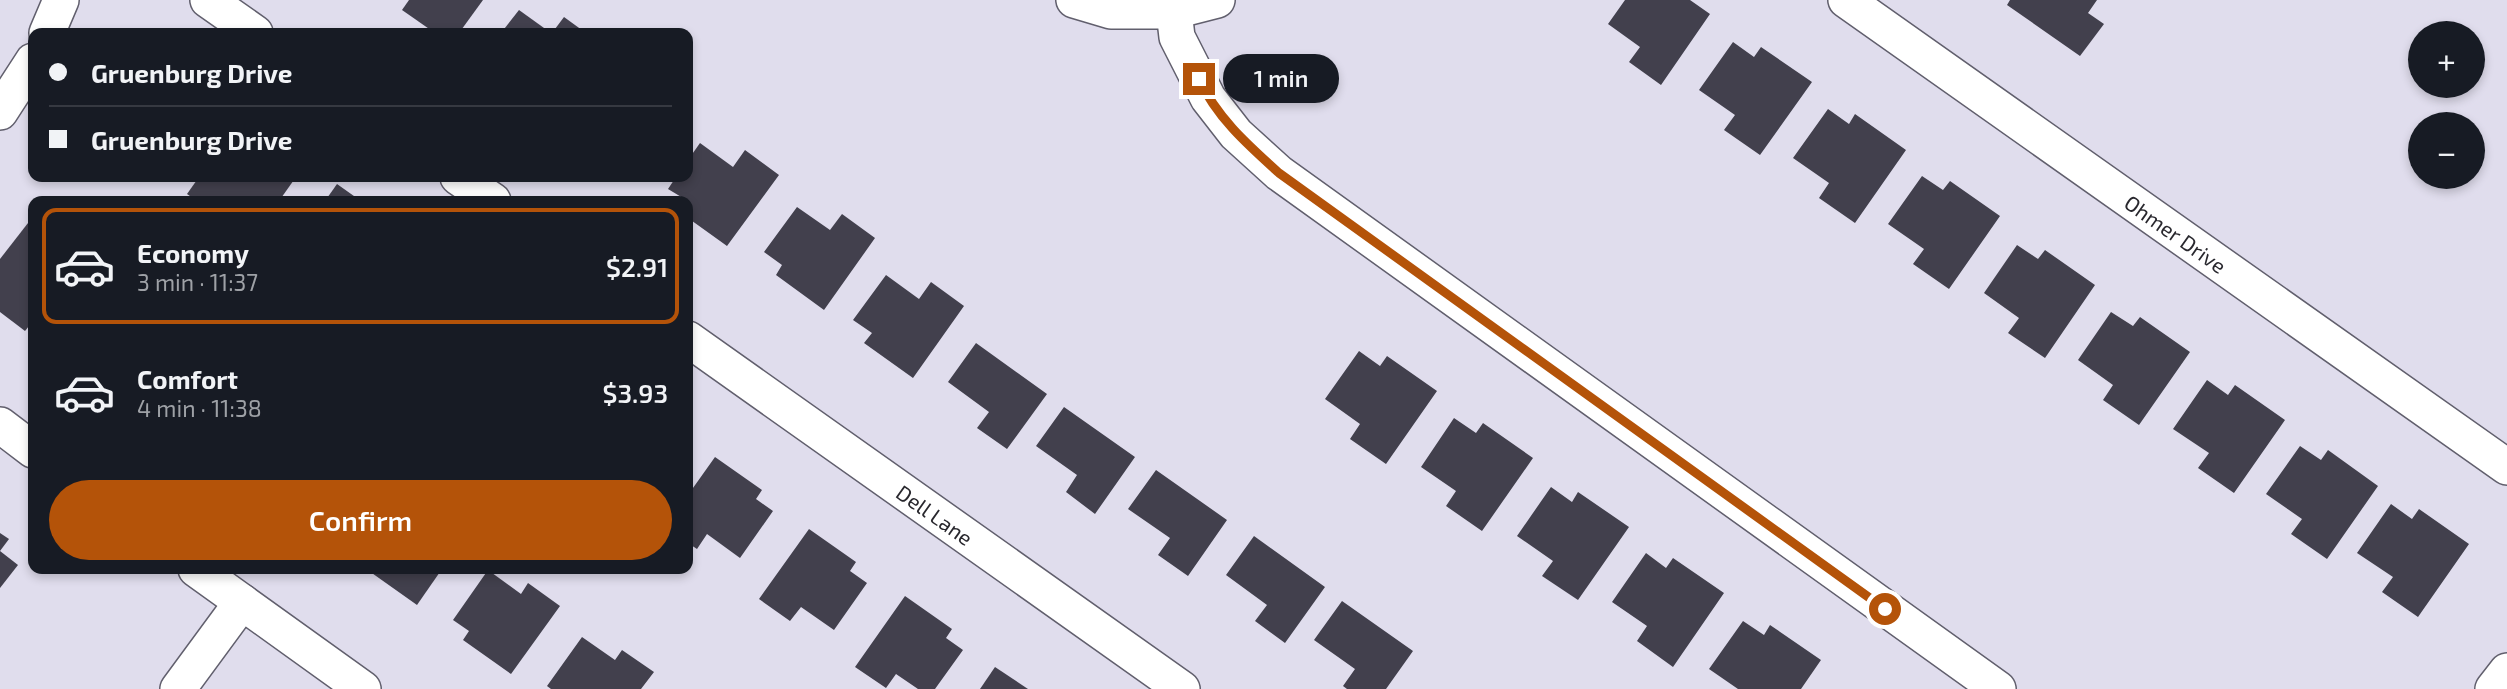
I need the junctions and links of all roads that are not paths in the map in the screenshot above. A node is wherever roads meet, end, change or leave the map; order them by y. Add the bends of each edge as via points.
1 (61, 0) edge
2 (208, 0) edge
3 (1074, 0) edge
4 (1217, 0) edge
5 (1846, 0) edge
6 (1174, 12) junction
7 (1890, 12) edge
8 (49, 28) edge
9 (248, 28) edge
10 (28, 69) edge
11 (0, 112) edge
12 (465, 182) edge
13 (485, 196) edge
14 (693, 344) edge
15 (0, 425) edge
16 (28, 446) edge
17 (2507, 467) edge
18 (203, 574) edge
19 (242, 602) junction
20 (2507, 670) edge
21 (178, 689) edge
22 (363, 689) edge
23 (1182, 689) edge
24 (1998, 689) edge
25 (2493, 689) edge

1 - 8 street
2 - 9 street
3 - 6 street via 1111,11
4 - 6 street
5 - 7 street, Ohmer Drive
6 - 24 street via 1177,37 1208,98 1236,134 1279,173
7 - 17 street, Ohmer Drive
10 - 11 street
12 - 13 street
14 - 23 street, Dell Lane
15 - 16 street
18 - 19 street
19 - 21 street
19 - 22 street
20 - 25 street

